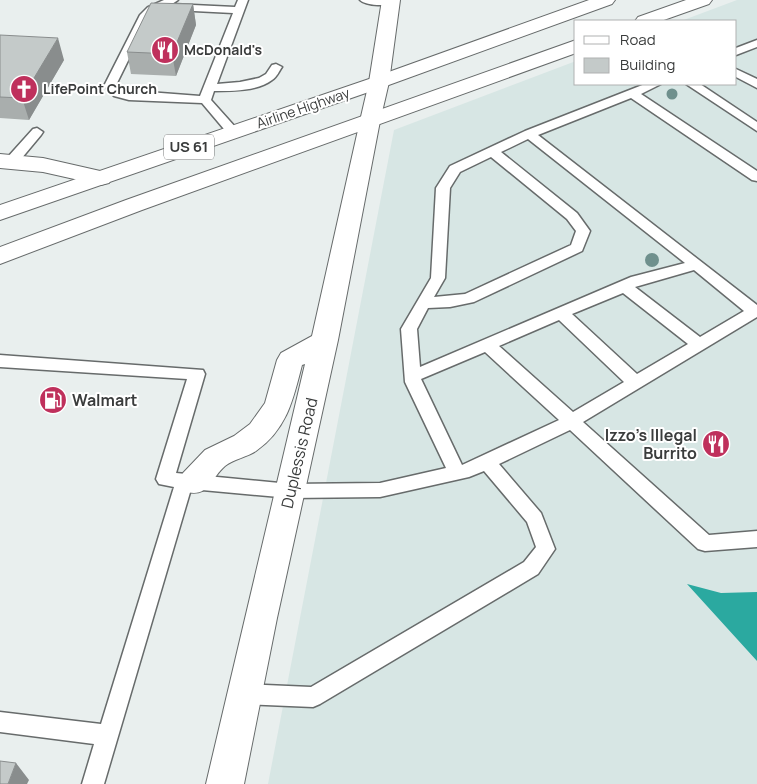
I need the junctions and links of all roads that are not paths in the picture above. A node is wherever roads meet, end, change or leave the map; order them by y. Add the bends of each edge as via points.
1 (173, 0) edge
2 (365, 0) edge
3 (606, 0) edge
4 (703, 0) edge
5 (391, 1) edge
6 (241, 5) edge
7 (159, 6) junction
8 (647, 20) edge
9 (757, 44) edge
10 (574, 47) edge
11 (737, 52) edge
12 (276, 67) dead end
13 (737, 73) edge
14 (379, 82) junction
15 (757, 84) edge
16 (652, 85) edge
17 (694, 85) edge
18 (632, 93) junction
19 (207, 94) junction
20 (370, 121) junction
21 (757, 127) edge
22 (37, 132) dead end
23 (233, 132) junction
24 (529, 134) junction
25 (493, 152) junction
26 (6, 162) edge
27 (757, 177) edge
28 (101, 178) junction
29 (0, 213) edge
30 (0, 256) edge
31 (696, 265) junction
32 (624, 286) junction
33 (424, 303) junction
34 (756, 311) edge
35 (560, 313) junction
36 (325, 340) junction
37 (488, 344) junction
38 (698, 345) junction
39 (0, 361) edge
40 (413, 376) junction
41 (636, 383) junction
42 (570, 422) junction
43 (486, 461) junction
44 (457, 473) junction
45 (190, 481) junction
46 (290, 491) junction
47 (757, 539) edge
48 (243, 694) junction
49 (0, 722) edge
50 (107, 735) junction
51 (92, 784) edge
52 (225, 784) edge

1 - 7 lane
2 - 5 lane
3 - 14 main road, Airline Highway / US 61
4 - 8 main road
5 - 14 main road, Duplessis Road
6 - 7 lane
6 - 19 lane
7 - 19 lane via 144,17 110,86 129,96
9 - 11 lane
10 - 20 main road, US 61
12 - 19 lane via 269,77
13 - 15 lane
14 - 20 main road, Duplessis Road
14 - 23 main road, Airline Highway / US 61
16 - 18 lane
17 - 21 lane
18 - 24 lane
18 - 27 lane
19 - 23 lane
20 - 30 main road, US 61
20 - 36 main road, Duplessis Road
22 - 26 lane
23 - 28 main road, Airline Highway / US 61
24 - 25 lane
24 - 31 lane
25 - 33 lane via 455,169 443,188 438,278
25 - 33 lane via 572,216 583,231 577,248 469,298
26 - 28 main road via 43,165
28 - 29 main road, Airline Highway / US 61
31 - 32 lane
31 - 34 lane
32 - 35 lane
32 - 38 lane
33 - 40 lane via 409,329
34 - 38 lane
35 - 37 lane
35 - 41 lane
36 - 45 main road via 290,360 278,406 260,432 215,458
36 - 46 main road, Duplessis Road
37 - 40 lane
37 - 42 lane
38 - 41 lane
39 - 45 lane via 197,374 165,479
40 - 44 lane
41 - 42 lane
42 - 43 lane
42 - 47 lane via 705,544
43 - 44 lane
43 - 48 lane via 535,518 546,550 531,568 313,697
44 - 46 lane via 380,490
45 - 46 lane
45 - 50 lane
46 - 48 main road, Duplessis Road
48 - 52 main road, Duplessis Road
49 - 50 lane
50 - 51 lane

